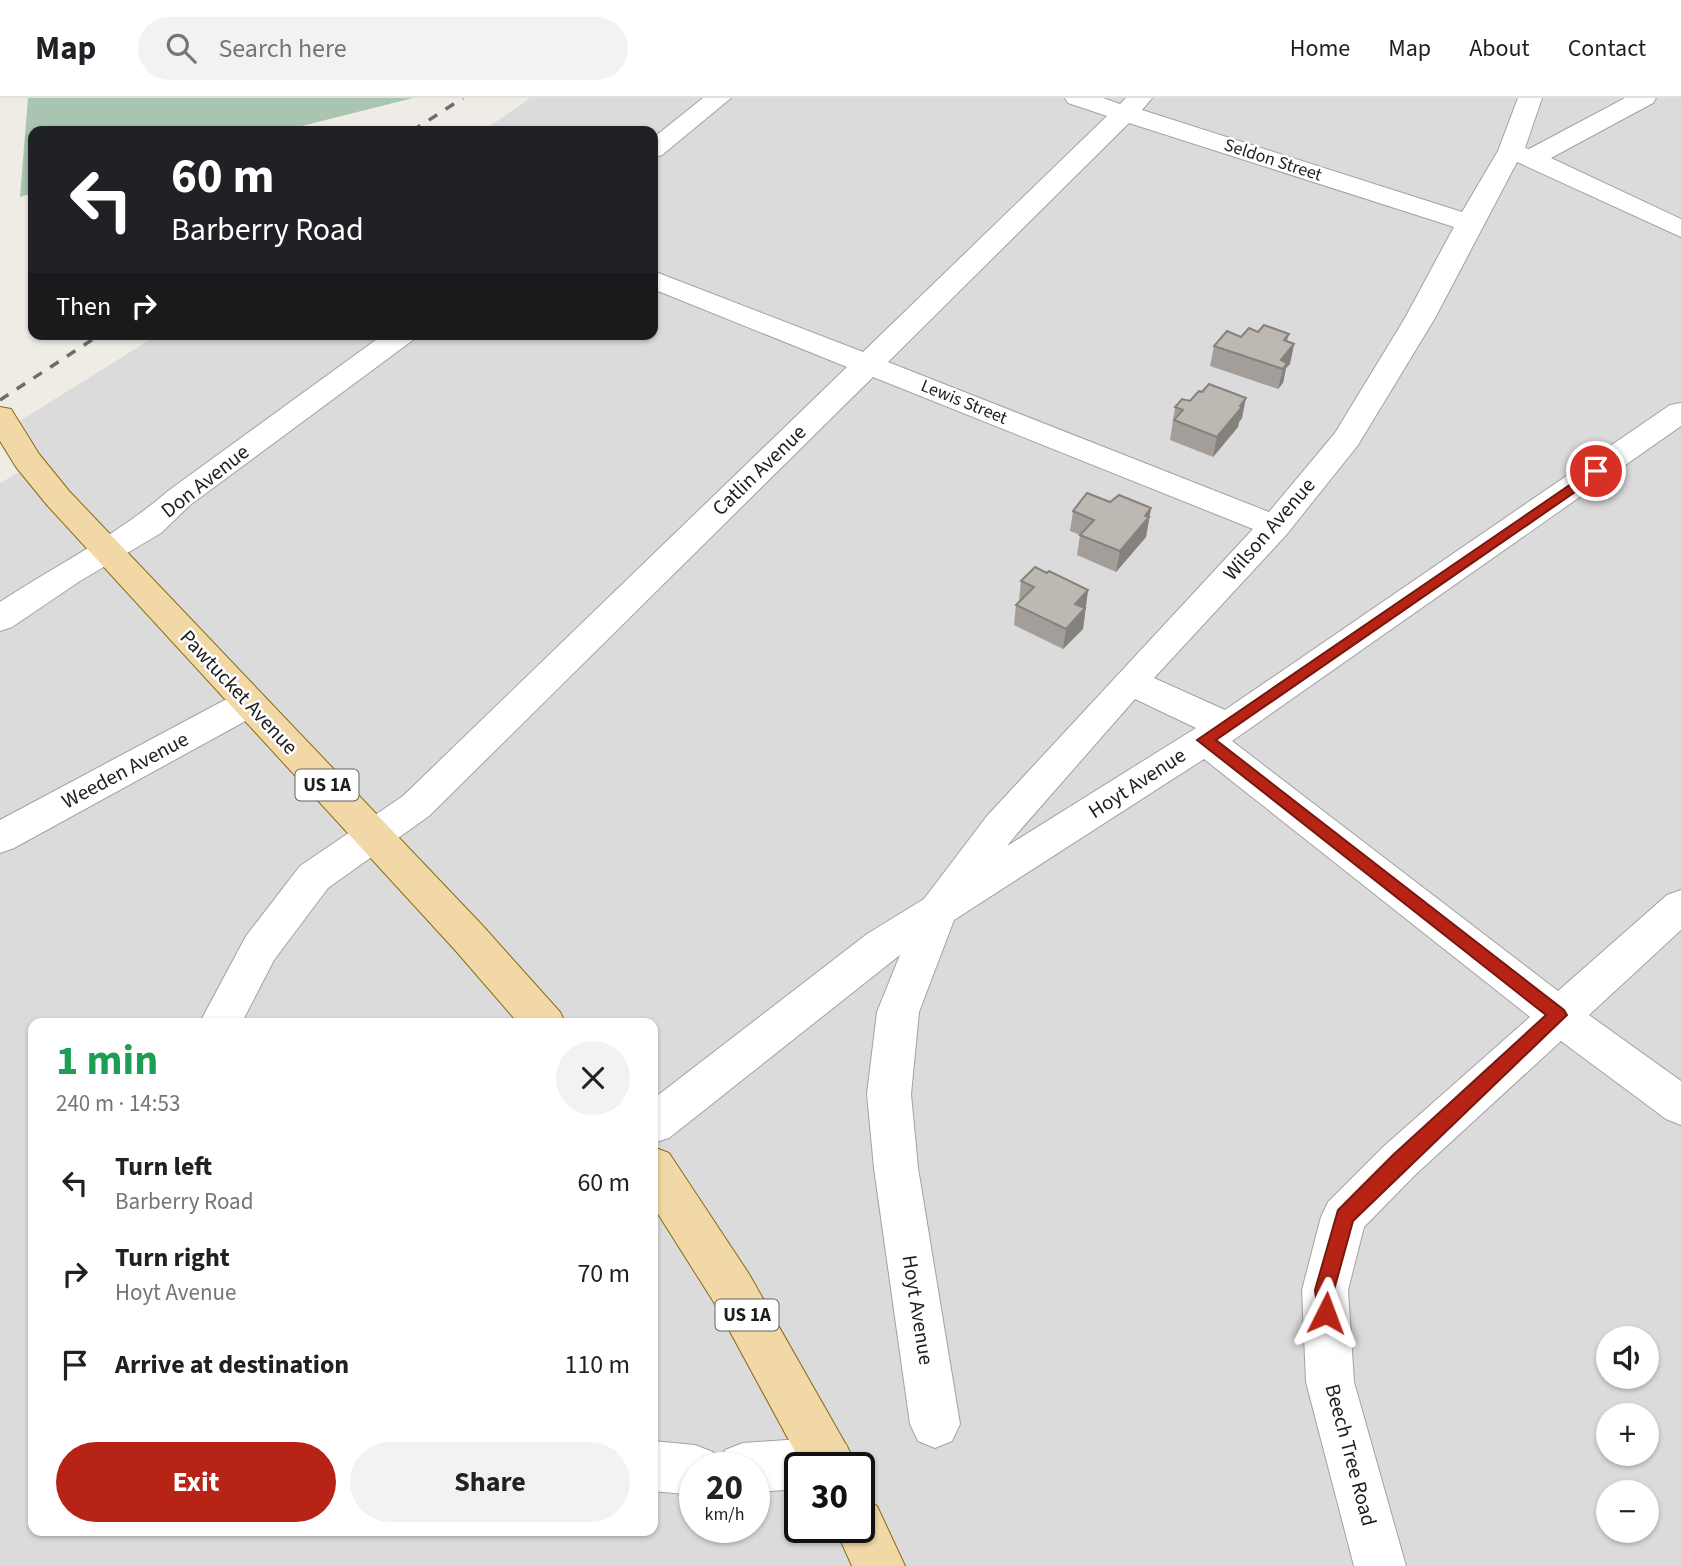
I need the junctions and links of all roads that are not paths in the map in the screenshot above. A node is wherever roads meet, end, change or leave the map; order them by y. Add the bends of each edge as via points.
1 (719, 98) edge
2 (1077, 98) edge
3 (1530, 98) edge
4 (1644, 98) edge
5 (1132, 106) edge
6 (658, 146) edge
7 (1521, 155) junction
8 (1469, 223) junction
9 (1681, 229) edge
10 (658, 281) edge
11 (395, 340) edge
12 (868, 364) junction
13 (1681, 412) edge
14 (4, 423) edge
15 (1275, 526) junction
16 (105, 550) junction
17 (0, 619) edge
18 (1130, 682) junction
19 (249, 703) junction
20 (1215, 733) junction
21 (372, 834) junction
22 (0, 838) edge
23 (1681, 906) edge
24 (937, 911) junction
25 (1558, 1015) junction
26 (223, 1018) edge
27 (540, 1018) edge
28 (1681, 1106) edge
29 (658, 1120) edge
30 (658, 1175) edge
31 (935, 1424) dead end
32 (823, 1452) edge
33 (658, 1466) edge
34 (679, 1468) edge
35 (868, 1543) edge
36 (879, 1566) edge
37 (1380, 1566) edge

1 - 6 street
2 - 5 street, Seldon Street
3 - 7 street, Wilson Avenue
4 - 7 street
5 - 8 street, Seldon Street
5 - 12 street, Catlin Avenue
7 - 8 street, Wilson Avenue
7 - 9 street
8 - 15 street, Wilson Avenue via 1370,403
10 - 12 street, Lewis Street
11 - 16 street, Don Avenue via 179,498 149,525
12 - 15 street, Lewis Street
12 - 21 street, Catlin Avenue via 416,806
13 - 20 street, Hoyt Avenue
14 - 16 main road, Pawtucket Avenue / US 1A via 43,481
15 - 18 street, Wilson Avenue
16 - 17 street, Don Avenue
16 - 19 main road, Pawtucket Avenue / US 1A
18 - 20 street
18 - 24 street, Wilson Avenue via 1001,826
19 - 21 main road, Pawtucket Avenue / US 1A
19 - 22 street, Weeden Avenue
20 - 24 street, Hoyt Avenue
20 - 25 street
21 - 26 street, Catlin Avenue via 314,877 260,948
21 - 27 main road, Pawtucket Avenue / US 1A
23 - 25 street, Beech Tree Road
24 - 29 street, Hoyt Avenue via 881,946
24 - 31 street, Hoyt Avenue via 898,1012 889,1094
25 - 28 street
25 - 37 street, Beech Tree Road via 1344,1216 1325,1290 1330,1382
30 - 32 main road, US 1A via 732,1289
33 - 34 street
35 - 36 main road

